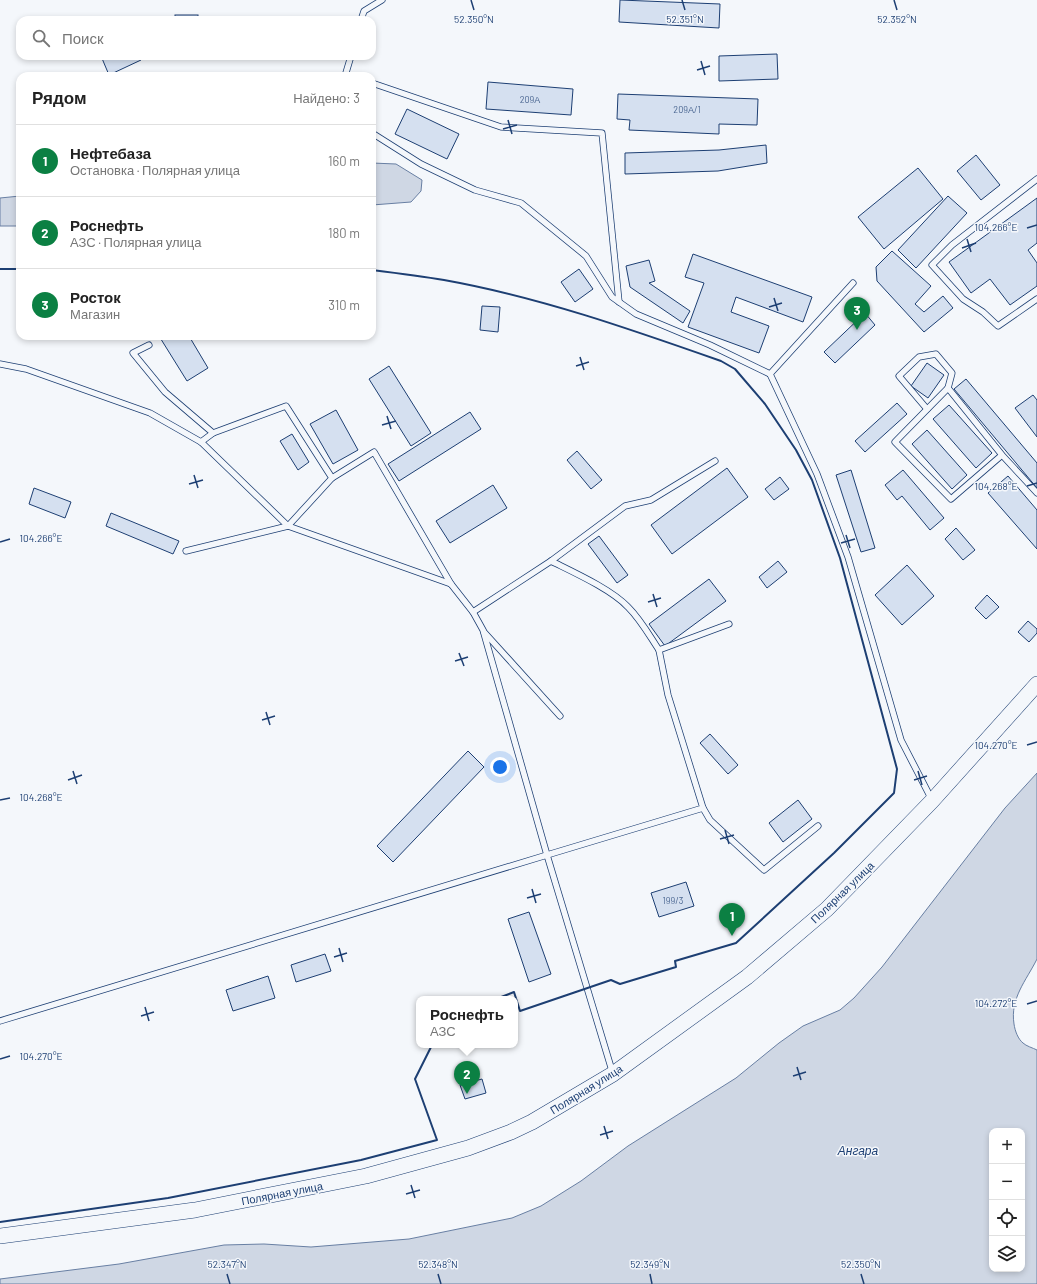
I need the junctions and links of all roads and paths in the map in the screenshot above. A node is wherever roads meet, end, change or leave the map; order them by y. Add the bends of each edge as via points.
1 (382, 0) edge
2 (363, 16) edge
3 (350, 60) edge
4 (348, 72) edge
5 (376, 85) edge
6 (376, 136) edge
7 (1037, 179) edge
8 (853, 283) dead end
9 (1037, 300) edge
10 (619, 302) junction
11 (149, 345) dead end
12 (0, 364) edge
13 (770, 374) junction
14 (948, 388) junction
15 (927, 409) junction
16 (213, 433) junction
17 (201, 442) junction
18 (1002, 455) junction
19 (715, 461) dead end
20 (332, 478) junction
21 (1037, 493) edge
22 (288, 526) junction
23 (186, 552) dead end
24 (551, 561) junction
25 (451, 584) junction
26 (473, 612) junction
27 (729, 624) dead end
28 (483, 630) junction
29 (659, 650) junction
30 (1037, 684) edge
31 (560, 716) dead end
32 (932, 801) junction
33 (703, 808) junction
34 (818, 826) dead end
35 (546, 855) junction
36 (0, 1021) edge
37 (613, 1074) junction
38 (0, 1236) edge

1 - 2 lane via 364,12
3 - 4 lane
5 - 10 lane via 502,127 602,133
6 - 10 lane via 421,164 475,190 521,203 586,256 612,297
7 - 9 lane via 952,245 932,265 964,298 998,326
8 - 13 lane
10 - 13 lane via 636,314
11 - 16 lane via 133,353 165,392
12 - 17 lane via 26,368 150,413
13 - 32 lane via 817,474 848,557 901,740
14 - 15 lane
14 - 15 lane via 952,372 936,354 919,357 899,376
14 - 18 lane
15 - 18 lane via 895,442 951,499
16 - 17 lane
16 - 20 lane via 286,406
17 - 22 lane
18 - 21 lane
19 - 24 lane via 651,500 625,506
20 - 22 lane
20 - 25 lane via 374,452
22 - 23 lane
22 - 25 lane
24 - 26 lane
24 - 29 lane via 587,579 627,606
25 - 26 lane
26 - 28 lane
27 - 29 lane
28 - 31 lane
28 - 35 lane
29 - 33 lane via 668,696
30 - 32 main road, Полярная улица
32 - 37 main road, Полярная улица via 822,914 747,977
33 - 34 lane via 710,820 764,870
33 - 35 lane
35 - 36 lane
35 - 37 lane
37 - 38 main road, Полярная улица via 512,1132 468,1148 398,1168 196,1210

